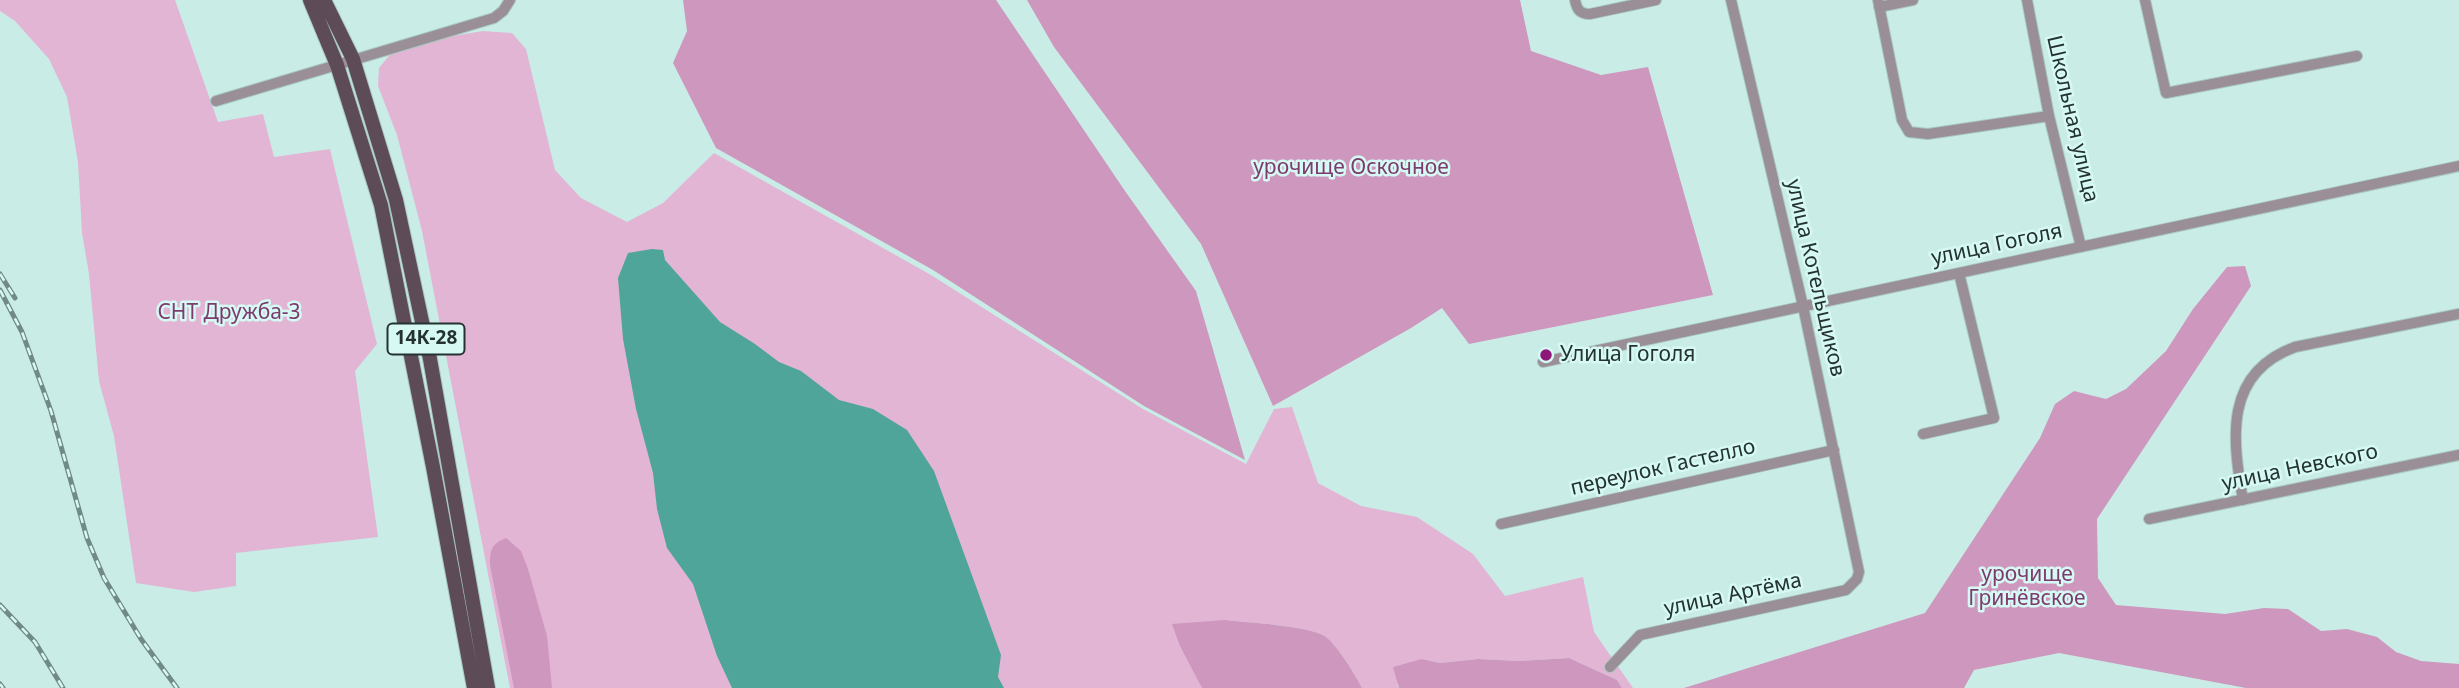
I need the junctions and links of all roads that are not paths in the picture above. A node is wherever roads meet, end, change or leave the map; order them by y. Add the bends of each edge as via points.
1 (310, 0) edge
2 (324, 0) edge
3 (510, 0) edge
4 (1575, 0) edge
5 (1656, 0) edge
6 (1731, 0) edge
7 (1913, 0) edge
8 (2026, 0) edge
9 (2145, 0) edge
10 (1878, 4) edge
11 (2357, 56) dead end
12 (353, 59) junction
13 (337, 65) junction
14 (216, 101) dead end
15 (2049, 116) junction
16 (2459, 166) edge
17 (2081, 247) junction
18 (1959, 273) junction
19 (1803, 306) junction
20 (2459, 314) edge
21 (1543, 362) dead end
22 (1923, 434) dead end
23 (1834, 450) junction
24 (2459, 455) edge
25 (2243, 500) junction
26 (2149, 520) dead end
27 (1501, 524) dead end
28 (1858, 564) joint
29 (1610, 667) dead end
30 (474, 688) edge
31 (488, 688) edge

1 - 13 main road, 14К-28
2 - 12 main road, 14К-28
3 - 12 street via 494,18
4 - 5 street via 1583,14
6 - 19 street, улица Котельщиков
7 - 10 street
8 - 15 street, Школьная улица
9 - 11 street via 2166,93
10 - 15 street via 1902,120 1909,132 1928,134
12 - 13 street
12 - 31 main road, 14К-28 via 396,200 430,359
13 - 14 street
13 - 30 main road, 14К-28 via 381,205
15 - 17 street, Школьная улица
16 - 17 street, улица Гоголя
17 - 18 street, улица Гоголя
18 - 19 street, улица Гоголя
18 - 22 street via 1994,418
19 - 21 street, улица Гоголя
19 - 23 street, улица Котельщиков
20 - 25 street via 2295,347 2268,360 2245,389 2236,410 2235,446
23 - 27 street, переулок Гастелло
23 - 28 street, улица Котельщиков
24 - 25 street, улица Невского
25 - 26 street, улица Невского
28 - 29 street, улица Артёма via 1857,579 1846,590 1640,635

